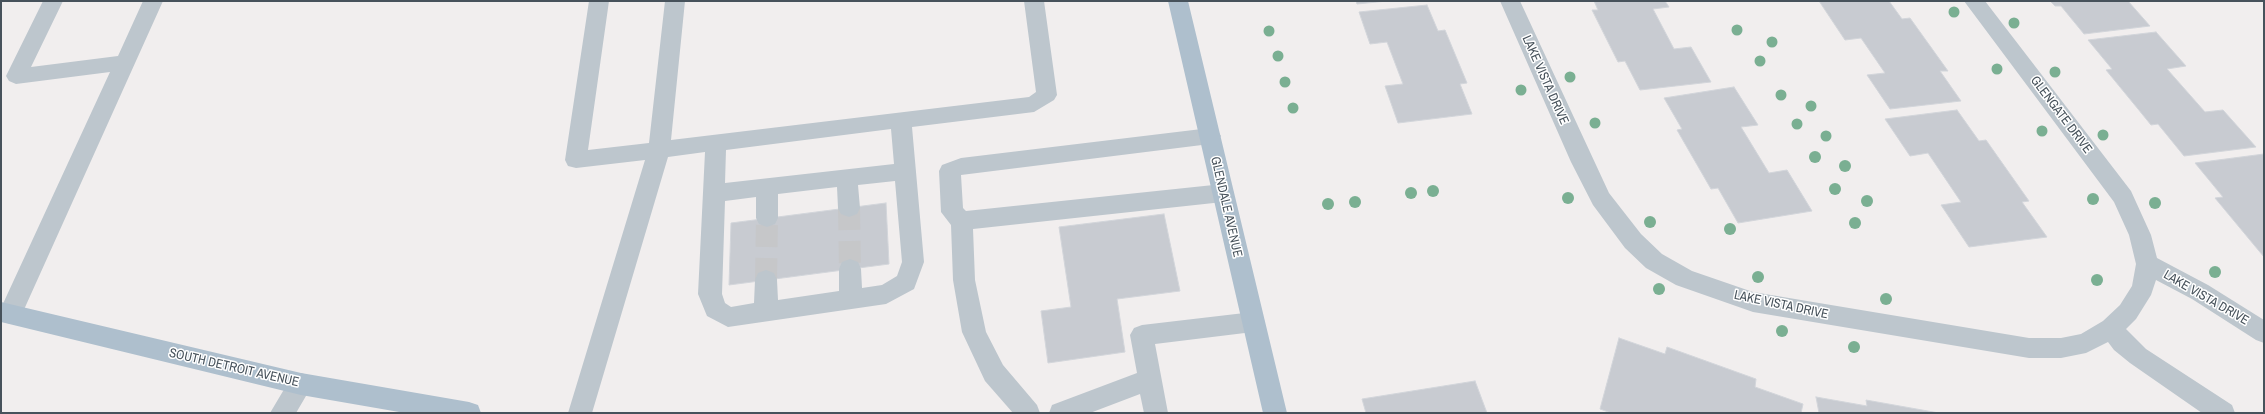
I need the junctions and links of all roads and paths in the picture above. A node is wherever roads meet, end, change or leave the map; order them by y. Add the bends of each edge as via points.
1 (53, 1) edge
2 (153, 1) edge
3 (599, 1) edge
4 (675, 1) edge
5 (1034, 1) edge
6 (1178, 1) edge
7 (1510, 1) edge
8 (1974, 1) edge
9 (125, 63) junction
10 (8, 75) edge
11 (901, 120) junction
12 (1210, 136) junction
13 (716, 143) junction
14 (659, 150) junction
15 (904, 171) junction
16 (847, 178) junction
17 (767, 188) junction
18 (714, 193) junction
19 (1223, 193) junction
20 (849, 208) tunnel mouth
21 (767, 218) tunnel mouth
22 (962, 221) junction
23 (2140, 235) joint
24 (2147, 264) junction
25 (850, 269) tunnel mouth
26 (766, 280) tunnel mouth
27 (851, 299) junction
28 (766, 311) junction
29 (5, 313) edge
30 (1253, 322) junction
31 (2111, 328) junction
32 (2264, 333) edge
33 (1150, 379) junction
34 (301, 384) junction
35 (282, 413) edge
36 (469, 413) edge
37 (580, 413) edge
38 (1028, 413) edge
39 (1061, 413) edge
40 (1156, 413) edge
41 (1275, 413) edge
42 (2223, 413) edge

1 - 10 street
2 - 9 street
3 - 14 street via 576,160
4 - 14 street
5 - 11 street via 1047,95 1034,104
6 - 12 main road, GLENDALE AVENUE
7 - 31 street, LAKE VISTA DRIVE via 1601,199 1633,241 1654,261 1684,278 1753,302 2029,348 2061,348 2086,343
8 - 23 street, GLENGATE DRIVE via 2123,197
9 - 10 street
9 - 29 street
11 - 13 street
11 - 15 street
12 - 19 main road, GLENDALE AVENUE
12 - 22 street via 961,166 950,171 952,212
13 - 14 street
13 - 18 street
14 - 37 street
15 - 16 street
15 - 27 street via 913,262 906,282 886,294
16 - 17 street
16 - 20 street
17 - 18 street
17 - 21 street
18 - 28 street via 710,294 715,309 728,317
19 - 22 street
19 - 30 main road, GLENDALE AVENUE
22 - 38 street via 964,280 974,332 994,373
23 - 24 street, LAKE VISTA DRIVE
24 - 31 street, LAKE VISTA DRIVE via 2143,288 2128,312
24 - 32 street, LAKE VISTA DRIVE via 2200,292
25 - 27 street
26 - 28 street
27 - 28 street
29 - 34 main road, SOUTH DETROIT AVENUE
30 - 33 street via 1142,335
30 - 41 main road, GLENDALE AVENUE
31 - 42 street via 2122,343 2138,356
33 - 39 street
33 - 40 street
34 - 35 street
34 - 36 main road, SOUTH DETROIT AVENUE

